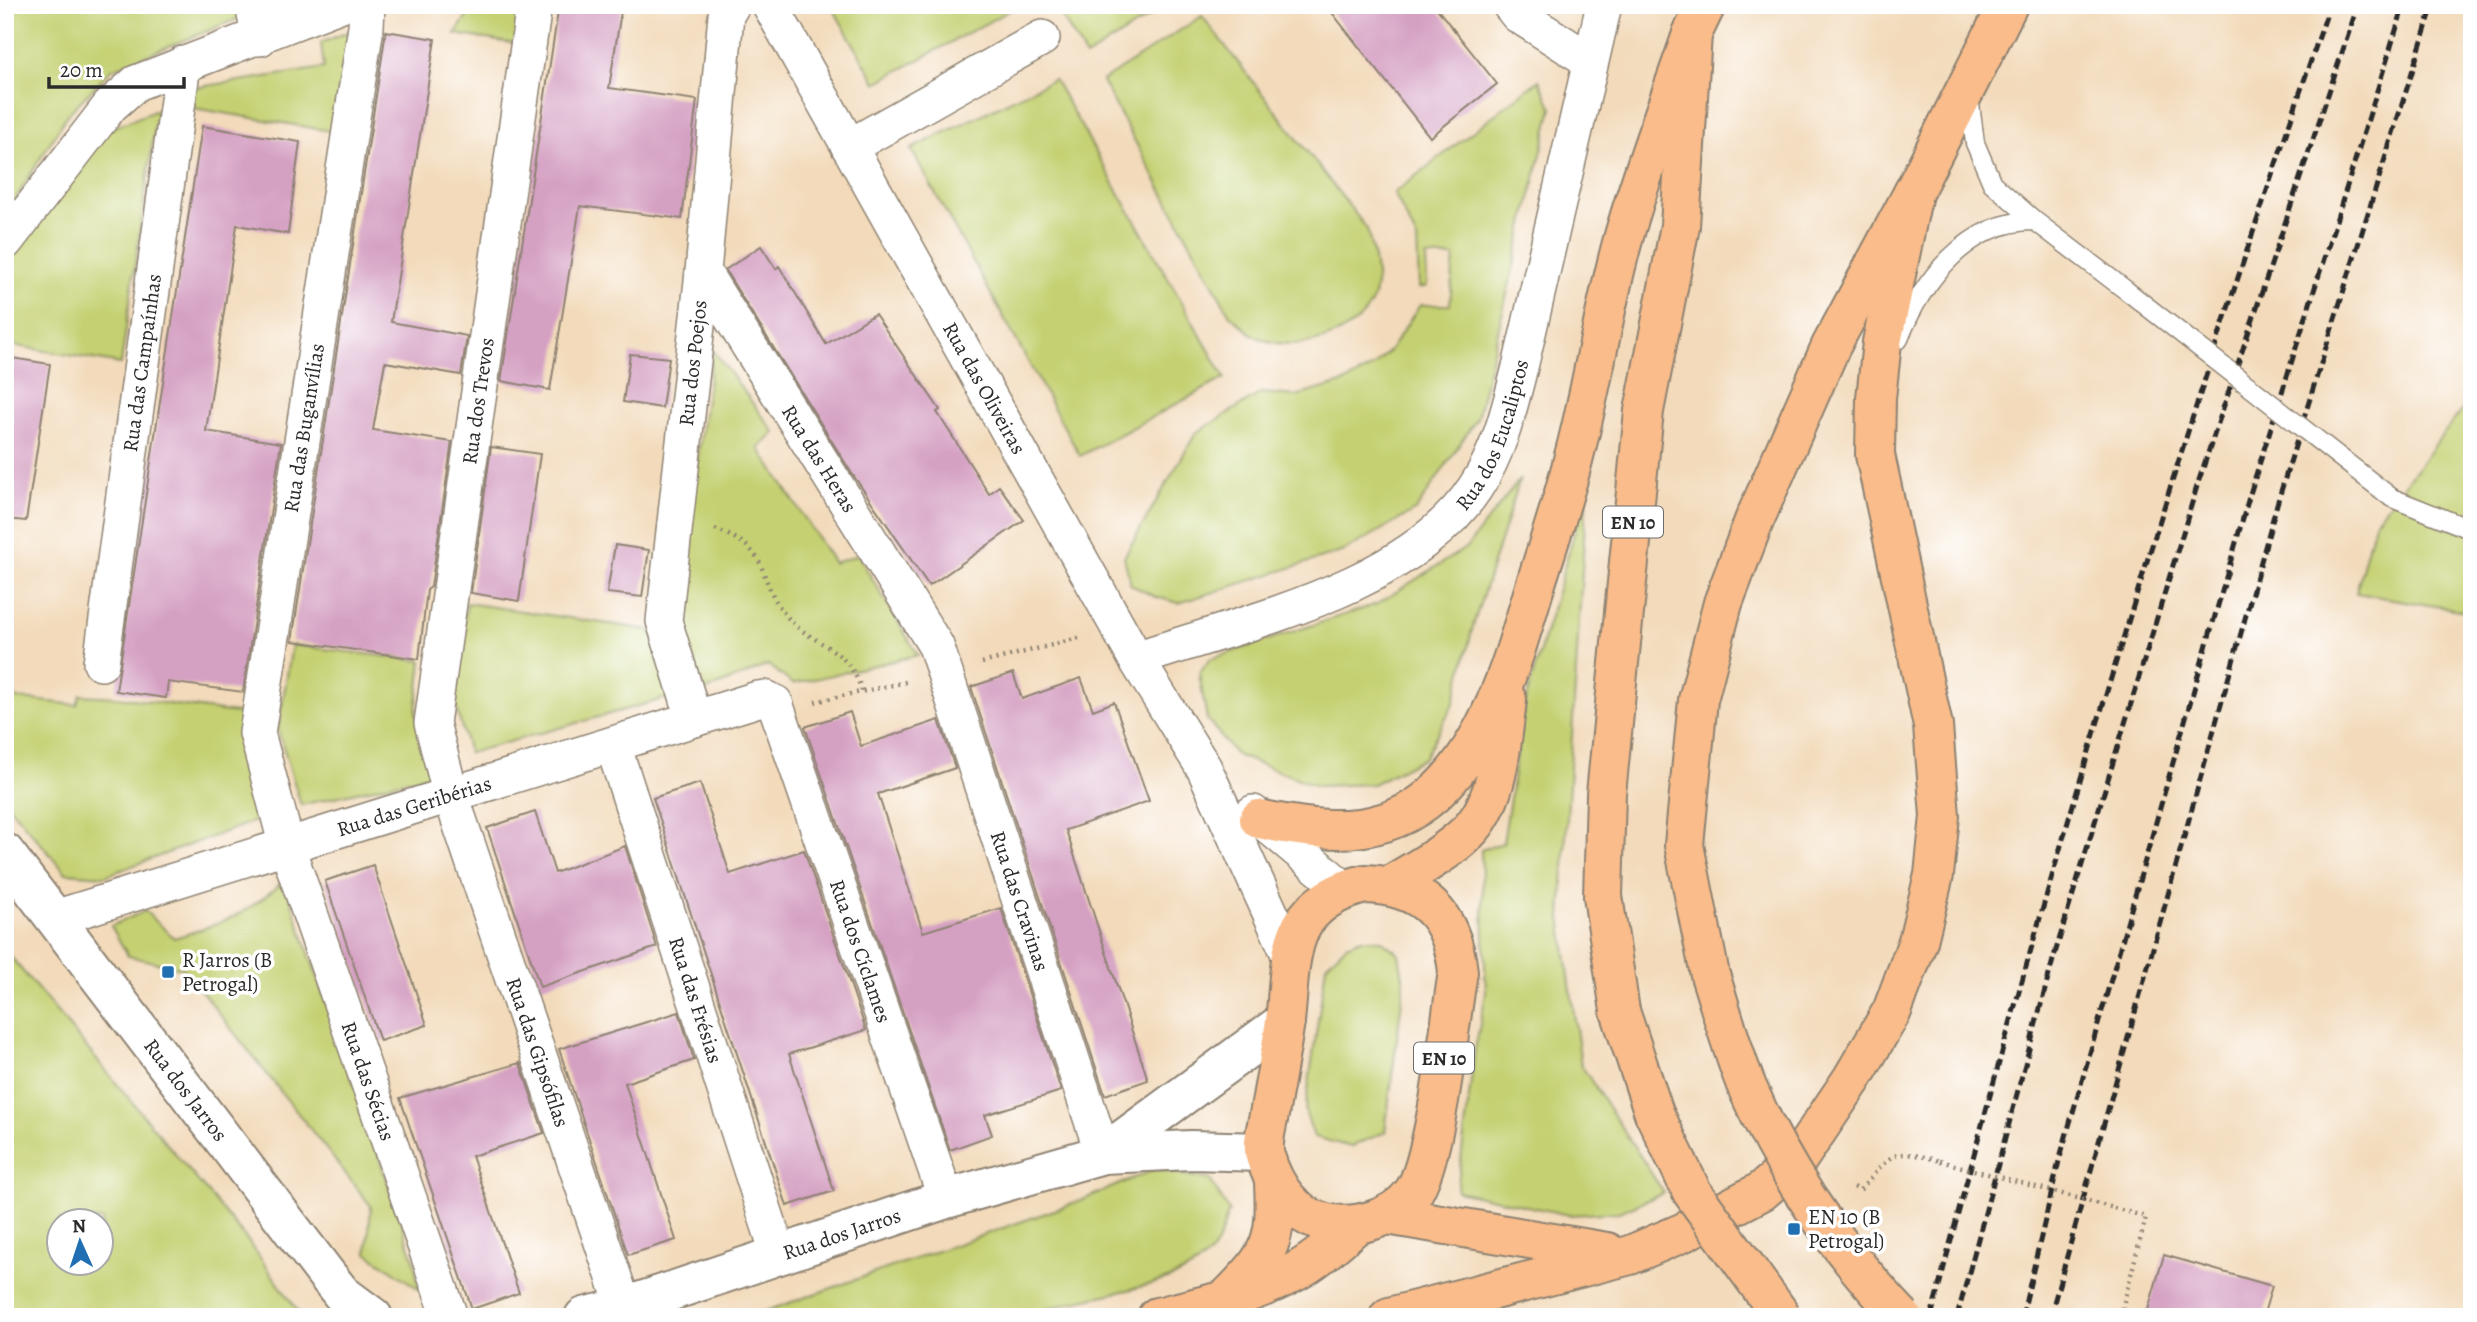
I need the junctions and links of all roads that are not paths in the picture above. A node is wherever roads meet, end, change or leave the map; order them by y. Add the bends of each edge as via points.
1 (339, 5) edge
2 (367, 5) edge
3 (534, 5) edge
4 (732, 5) edge
5 (770, 5) edge
6 (1510, 5) edge
7 (1604, 5) edge
8 (2008, 5) edge
9 (1699, 20) edge
10 (257, 21) edge
11 (1042, 38) dead end
12 (1589, 60) junction
13 (183, 64) junction
14 (1968, 85) junction
15 (849, 147) junction
16 (1913, 193) junction
17 (2035, 221) junction
18 (5, 242) edge
19 (703, 272) junction
20 (1876, 398) junction
21 (2472, 530) edge
22 (1136, 659) junction
23 (940, 660) joint
24 (101, 663) dead end
25 (1511, 669) junction
26 (776, 706) joint
27 (694, 719) junction
28 (613, 745) junction
29 (1204, 768) junction
30 (451, 796) junction
31 (1259, 819) junction
32 (287, 847) junction
33 (5, 853) edge
34 (1391, 885) junction
35 (1344, 889) junction
36 (55, 918) junction
37 (1292, 958) junction
38 (1285, 1021) junction
39 (1103, 1154) junction
40 (1269, 1168) junction
41 (946, 1199) junction
42 (1372, 1220) junction
43 (1630, 1255) junction
44 (779, 1256) junction
45 (1225, 1300) junction
46 (624, 1307) junction
47 (373, 1317) edge
48 (450, 1317) edge
49 (584, 1317) edge
50 (1157, 1317) edge
51 (1390, 1317) edge
52 (1782, 1317) edge
53 (1902, 1317) edge

1 - 10 street
2 - 32 street, Rua das Buganvílias via 257,733
3 - 30 street, Rua dos Trevos via 432,723
4 - 19 street, Rua dos Poejos via 726,15
5 - 15 street, Rua das Oliveiras
6 - 12 street via 1518,15
7 - 12 street, Rua dos Eucaliptos
8 - 14 main road
9 - 25 main road, EN 10 via 1625,230 1574,457
9 - 52 main road, EN 10, bridge via 1680,226 1644,411 1606,794 1603,896 1620,1011 1654,1113 1692,1192
10 - 13 street
11 - 15 street
12 - 22 street, Rua dos Eucaliptos via 1505,422 1491,458 1463,504 1433,534 1369,577
13 - 18 street via 136,83 110,106
13 - 24 street, Rua das Campaínhas
14 - 16 main road
14 - 17 lane via 1975,143 1992,183
15 - 22 street, Rua das Oliveiras
16 - 20 main road via 1882,342
16 - 53 main road, bridge via 1831,346 1723,603 1698,700 1684,845 1710,975 1747,1086 1797,1183 1866,1279
17 - 20 lane via 2015,221 1973,237 1931,279 1907,317
17 - 21 lane, bridge via 2392,498
19 - 23 street, Rua das Heras
19 - 27 street, Rua dos Poejos via 664,621
20 - 43 main road via 1875,455 1933,726 1940,803 1934,874 1918,941 1892,1012 1796,1163 1762,1191
22 - 29 street, Rua das Oliveiras
23 - 39 street, Rua das Cravinas
25 - 31 main road via 1465,758 1433,796 1402,816 1341,831
25 - 34 main road, EN 10 via 1499,765 1486,802 1468,831
26 - 27 street, Rua das Geribérias via 758,699
26 - 41 street, Rua dos Cíclames
27 - 28 street, Rua das Geribérias
28 - 30 street, Rua das Geribérias
28 - 44 street, Rua das Frésias
29 - 31 street, Rua das Oliveiras
29 - 37 street, Rua das Oliveiras
30 - 32 street, Rua das Geribérias
30 - 46 street, Rua das Gipsófilas
31 - 35 street, Rua das Oliveiras
32 - 36 street, Rua das Geribérias
32 - 48 street, Rua das Sécias
33 - 36 street, Rua dos Jarros
34 - 35 main road, EN 10
34 - 42 main road, EN 10 via 1423,899 1446,923 1458,972 1426,1164 1412,1194
35 - 37 main road, EN 10 via 1317,906 1302,926
36 - 47 street, Rua dos Jarros via 326,1274 342,1294
37 - 38 main road, EN 10
38 - 39 street, Rua dos Jarros
38 - 40 main road, EN 10
39 - 40 street, Rua dos Jarros via 1191,1150
39 - 41 street, Rua dos Jarros
40 - 42 main road via 1295,1208 1324,1223
40 - 45 main road, EN 10 via 1276,1217 1270,1245 1261,1264
41 - 44 street, Rua dos Jarros
42 - 43 main road
42 - 45 main road, EN 10 via 1292,1274
43 - 51 main road
44 - 46 street, Rua dos Jarros
45 - 50 main road, EN 10
46 - 49 street, Rua dos Jarros

